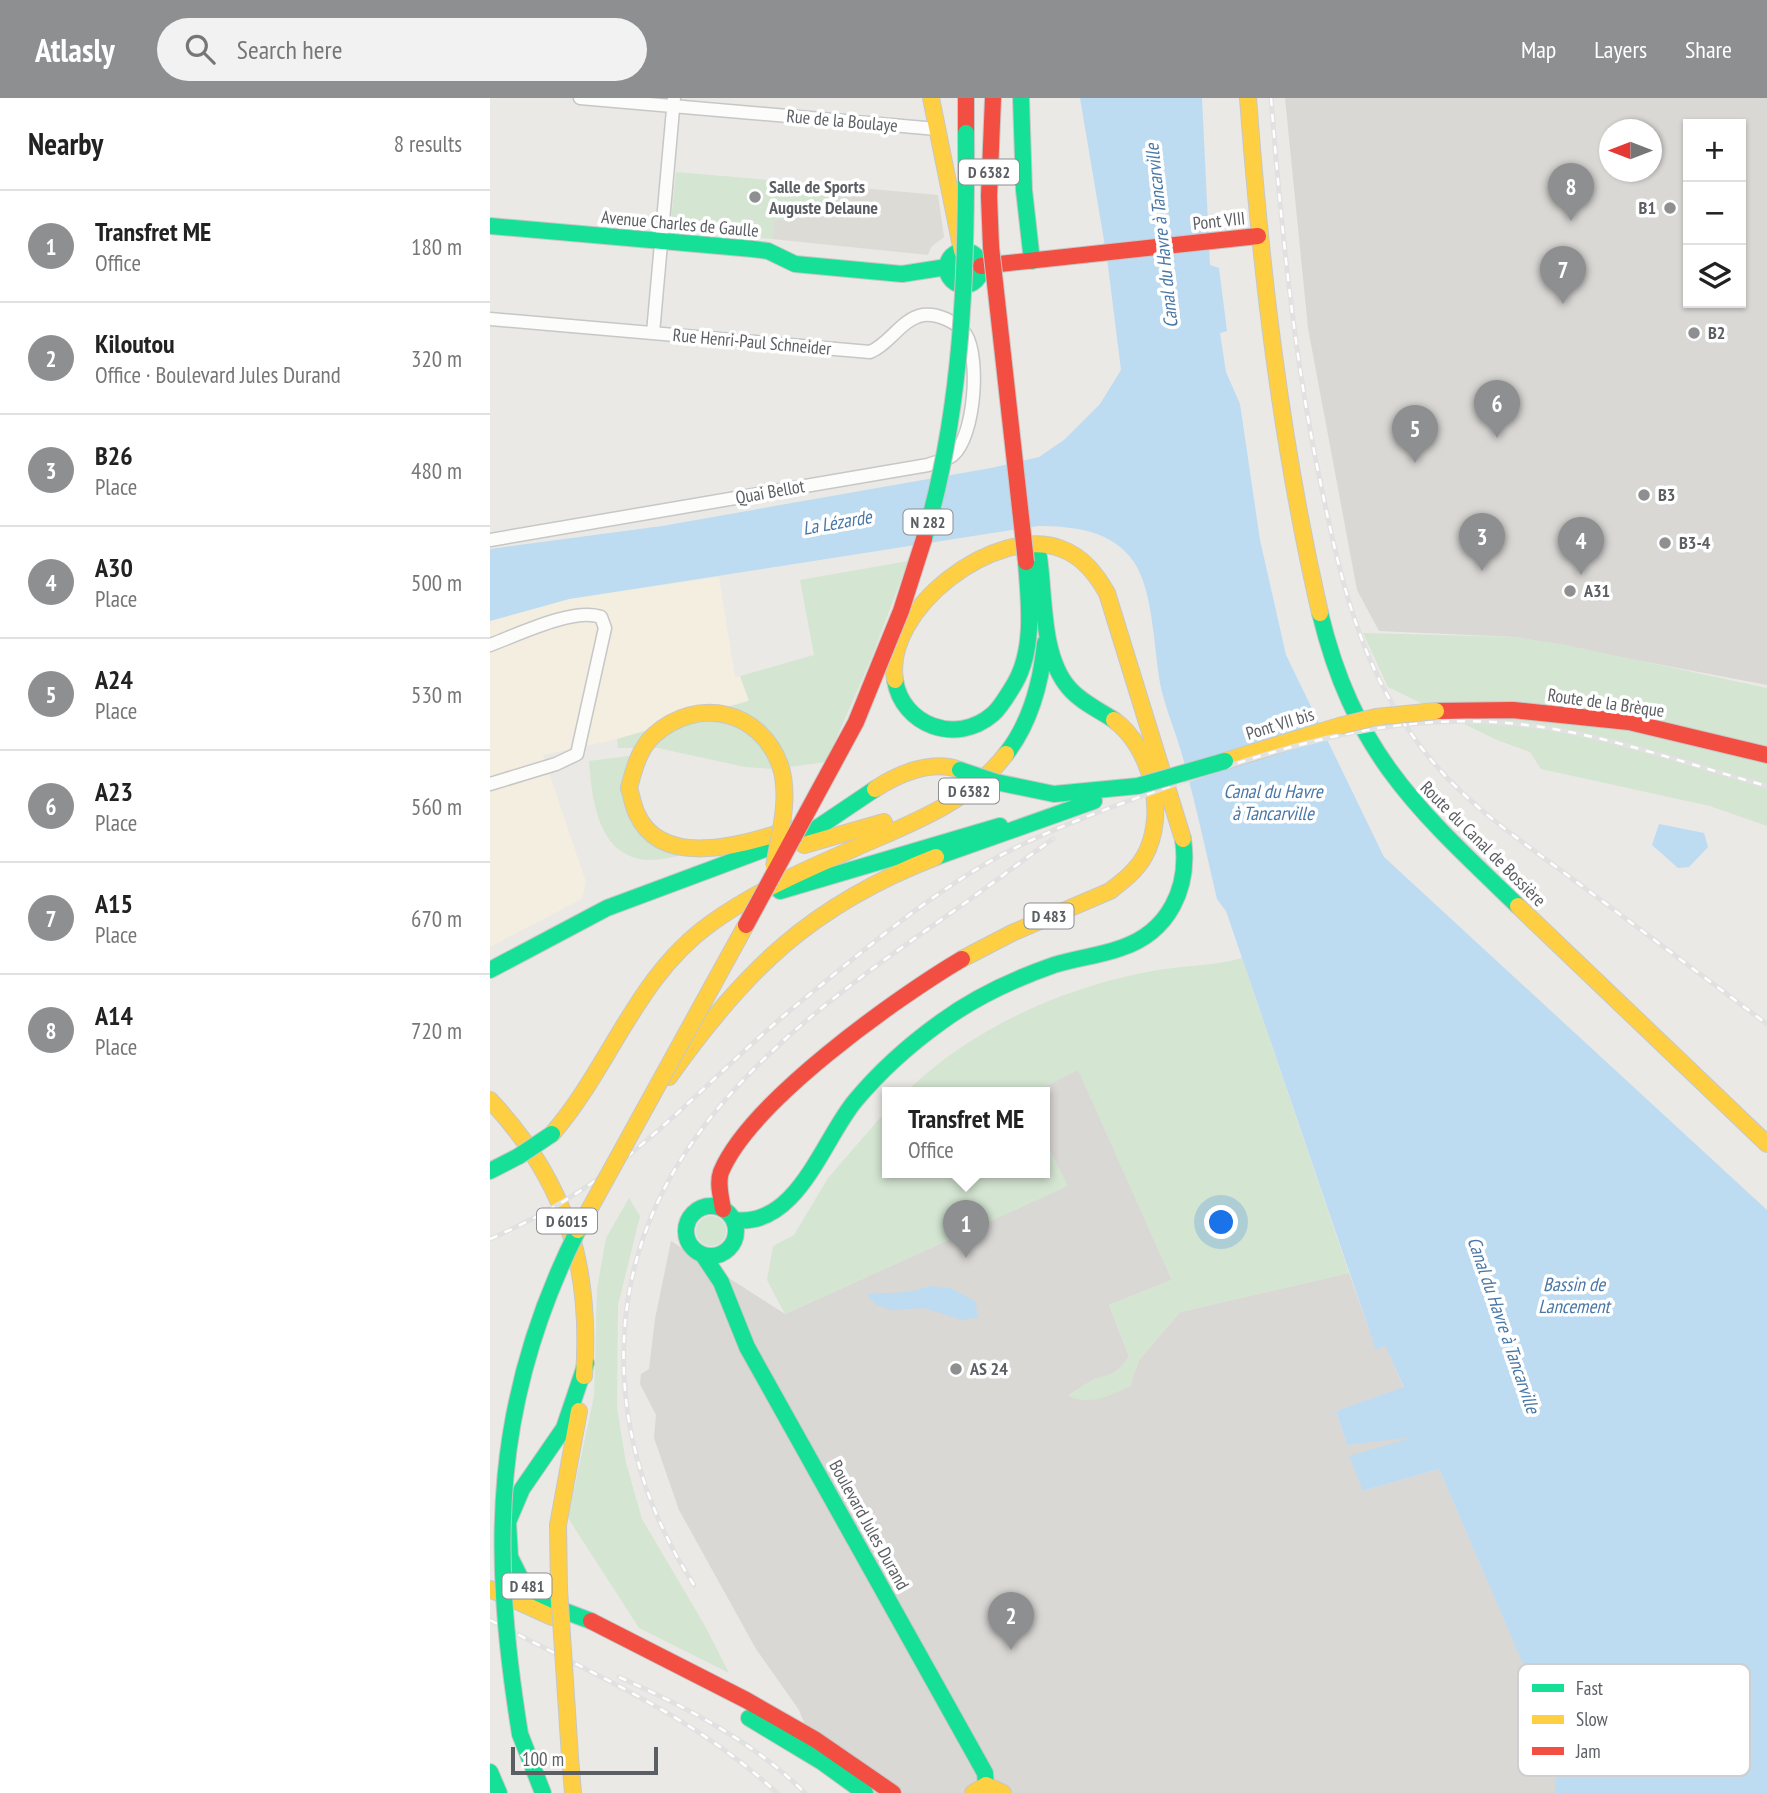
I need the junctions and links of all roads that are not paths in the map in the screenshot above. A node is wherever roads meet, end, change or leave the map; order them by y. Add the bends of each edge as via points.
1 (580, 98) edge
2 (932, 98) edge
3 (965, 98) edge
4 (993, 98) edge
5 (1000, 98) edge
6 (1021, 98) edge
7 (1248, 98) edge
8 (674, 102) edge
9 (937, 129) junction
10 (490, 226) edge
11 (1259, 241) junction
12 (662, 242) junction
13 (996, 244) junction
14 (961, 251) junction
15 (1032, 261) junction
16 (981, 266) junction
17 (947, 267) junction
18 (490, 319) edge
19 (653, 333) junction
20 (972, 362) joint
21 (490, 540) edge
22 (1033, 560) junction
23 (490, 645) edge
24 (1436, 711) joint
25 (1767, 755) edge
26 (955, 768) junction
27 (490, 784) edge
28 (1139, 786) junction
29 (1094, 801) junction
30 (723, 865) junction
31 (772, 880) junction
32 (738, 906) junction
33 (490, 970) edge
34 (490, 1100) edge
35 (638, 1120) junction
36 (1767, 1144) edge
37 (519, 1156) junction
38 (490, 1164) edge
39 (490, 1171) edge
40 (728, 1215) junction
41 (725, 1252) junction
42 (703, 1255) junction
43 (721, 1282) junction
44 (586, 1363) junction
45 (490, 1589) edge
46 (745, 1708) junction
47 (520, 1734) junction
48 (490, 1772) edge
49 (979, 1789) edge
50 (499, 1793) edge
51 (536, 1793) edge
52 (543, 1793) edge
53 (573, 1793) edge
54 (864, 1793) edge
55 (893, 1793) edge
56 (1003, 1793) edge

1 - 8 street, Rue de la Boulaye
2 - 9 main road
3 - 31 main road, N 282, bridge via 967,201 959,339 952,412 934,502 905,602 874,685
4 - 13 main road, D 6382 via 989,196
5 - 13 main road, D 6382
6 - 15 main road
7 - 11 main road, Route du Canal de Bossière
8 - 9 street, Rue de la Boulaye
8 - 12 street
9 - 14 main road
10 - 12 main road, Avenue Charles de Gaulle
11 - 15 main road, Pont VIII via 1209,241
11 - 36 main road, Route du Canal de Bossière via 1276,392 1319,613 1335,670 1371,747 1449,842
12 - 17 main road, Avenue Charles de Gaulle via 768,251 795,264 902,274
12 - 19 street
13 - 22 main road, D 6382
14 - 16 main road via 974,255
14 - 17 main road
15 - 16 main road
16 - 17 main road via 976,279 962,285 950,277
18 - 19 street, Rue Henri-Paul Schneider
19 - 20 street, Rue Henri-Paul Schneider via 870,352 884,347 914,318 936,316 966,335
20 - 21 street, Quai Bellot via 973,408 953,455 915,467
22 - 30 main road, D 6382 via 1035,660 1030,686 993,758 941,799 909,813 869,828
22 - 32 main road, D 6382 via 1044,663 1028,716 1001,761 967,792 938,810 799,872
22 - 40 main road, D 483 via 1060,675 1077,697 1129,733 1147,766 1157,811 1148,851 1129,878 1110,891 979,949 917,985 840,1046 753,1125 733,1152 721,1172
22 - 40 main road via 1027,645 1018,677 995,715 969,729 943,730 922,723 898,698 891,674 896,642 910,620 951,577 985,557 1021,545 1052,545 1079,557 1107,593 1182,833 1186,863 1178,900 1163,923 1138,942 1036,972 993,990 943,1020 868,1087 831,1133 793,1196 757,1221
23 - 27 street via 543,625 589,615 601,617 605,636 580,748 573,758
24 - 25 main road, Route de la Brèque via 1513,710 1629,722
24 - 28 main road, Pont VII bis, bridge via 1376,716
26 - 28 main road, bridge via 1054,794
26 - 30 main road via 921,768 904,774 811,832
26 - 31 main road, bridge via 924,763 897,767 808,825 758,839 677,848 657,839 638,818 629,788 636,758 661,726 706,710 729,713 764,736 781,767 783,794
28 - 29 main road
29 - 32 main road via 806,882
29 - 35 main road, bridge via 915,865 831,908 778,947 724,1001
30 - 33 main road, D 6382 via 607,908
31 - 35 main road, N 282, bridge
32 - 37 main road, D 6382, bridge via 702,930 653,979 630,1010 582,1097 552,1134
34 - 44 main road, D 6015 via 536,1156 568,1221 584,1290
35 - 47 main road, N 282, bridge via 563,1259 537,1320 509,1414 498,1489 496,1587 503,1657
37 - 38 main road
37 - 39 main road, D 6382
40 - 41 main road via 735,1239
40 - 42 main road via 715,1207 699,1209 689,1221 691,1245
41 - 42 main road
41 - 43 main road
42 - 43 main road, Boulevard Jules Durand
43 - 49 main road, Boulevard Jules Durand via 747,1347 985,1773
44 - 46 main road, D 481 via 564,1428 511,1513 506,1540 513,1566 529,1589 551,1606 590,1621
44 - 53 main road, D 6015, bridge via 558,1525
45 - 46 main road, D 481
46 - 54 main road, D 481
46 - 55 main road, D 481 via 838,1754
47 - 51 main road, N 282
47 - 52 main road, N 282
48 - 50 main road
49 - 56 main road

